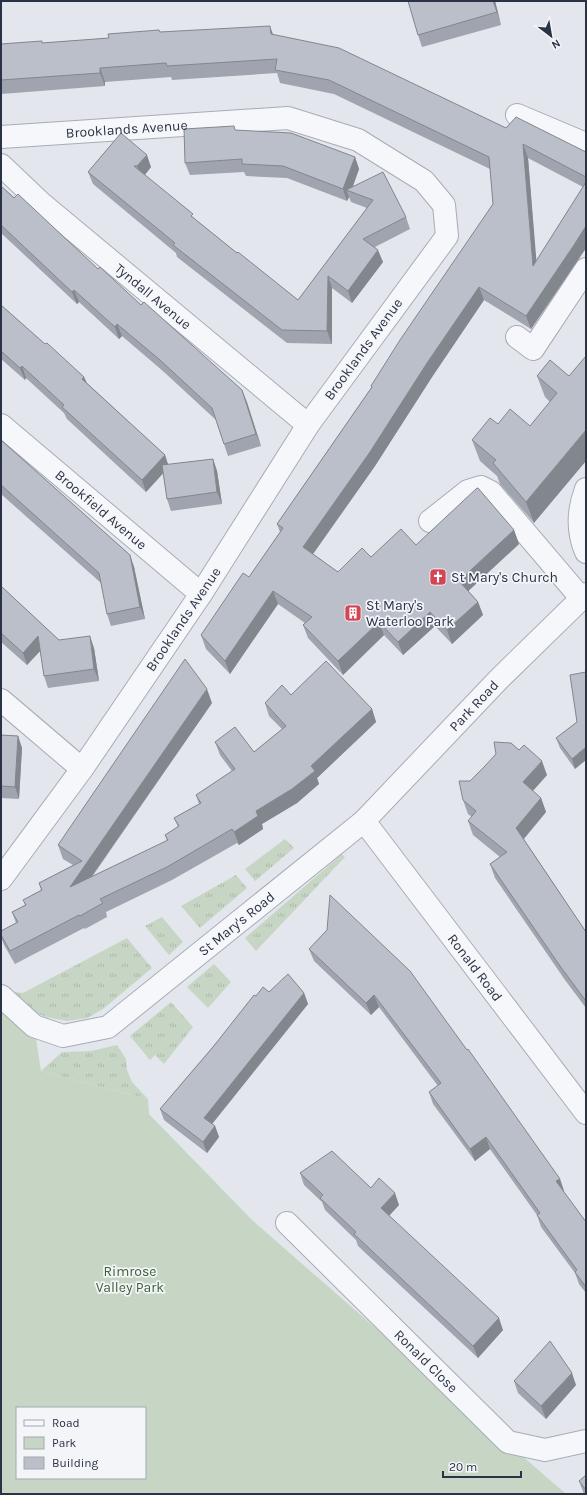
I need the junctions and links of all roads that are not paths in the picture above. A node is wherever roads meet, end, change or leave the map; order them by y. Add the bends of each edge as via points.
1 (517, 115) dead end
2 (1, 137) edge
3 (586, 144) edge
4 (1, 166) edge
5 (586, 269) edge
6 (517, 337) dead end
7 (1, 425) edge
8 (308, 425) junction
9 (586, 489) edge
10 (430, 521) dead end
11 (586, 552) edge
12 (200, 594) junction
13 (583, 596) edge
14 (1, 700) edge
15 (82, 769) junction
16 (364, 821) junction
17 (1, 879) edge
18 (1, 996) edge
19 (586, 1113) edge
20 (288, 1223) dead end
21 (586, 1441) edge

1 - 3 street
2 - 8 street, Brooklands Avenue via 288,118 358,140 424,181 444,205 447,236
4 - 8 street, Tyndall Avenue via 41,203
5 - 6 street via 533,349
7 - 12 street, Brookfield Avenue
8 - 12 street, Brooklands Avenue
9 - 11 street via 579,513 579,525
10 - 13 street via 468,491 481,487 491,492
12 - 15 street, Brooklands Avenue
13 - 16 street, Park Road via 499,679
14 - 15 street
15 - 17 street, Brooklands Avenue
16 - 18 street, St Mary's Road via 108,1027 63,1036 34,1026
16 - 19 street, Ronald Road
20 - 21 street, Ronald Close via 508,1442 546,1450

